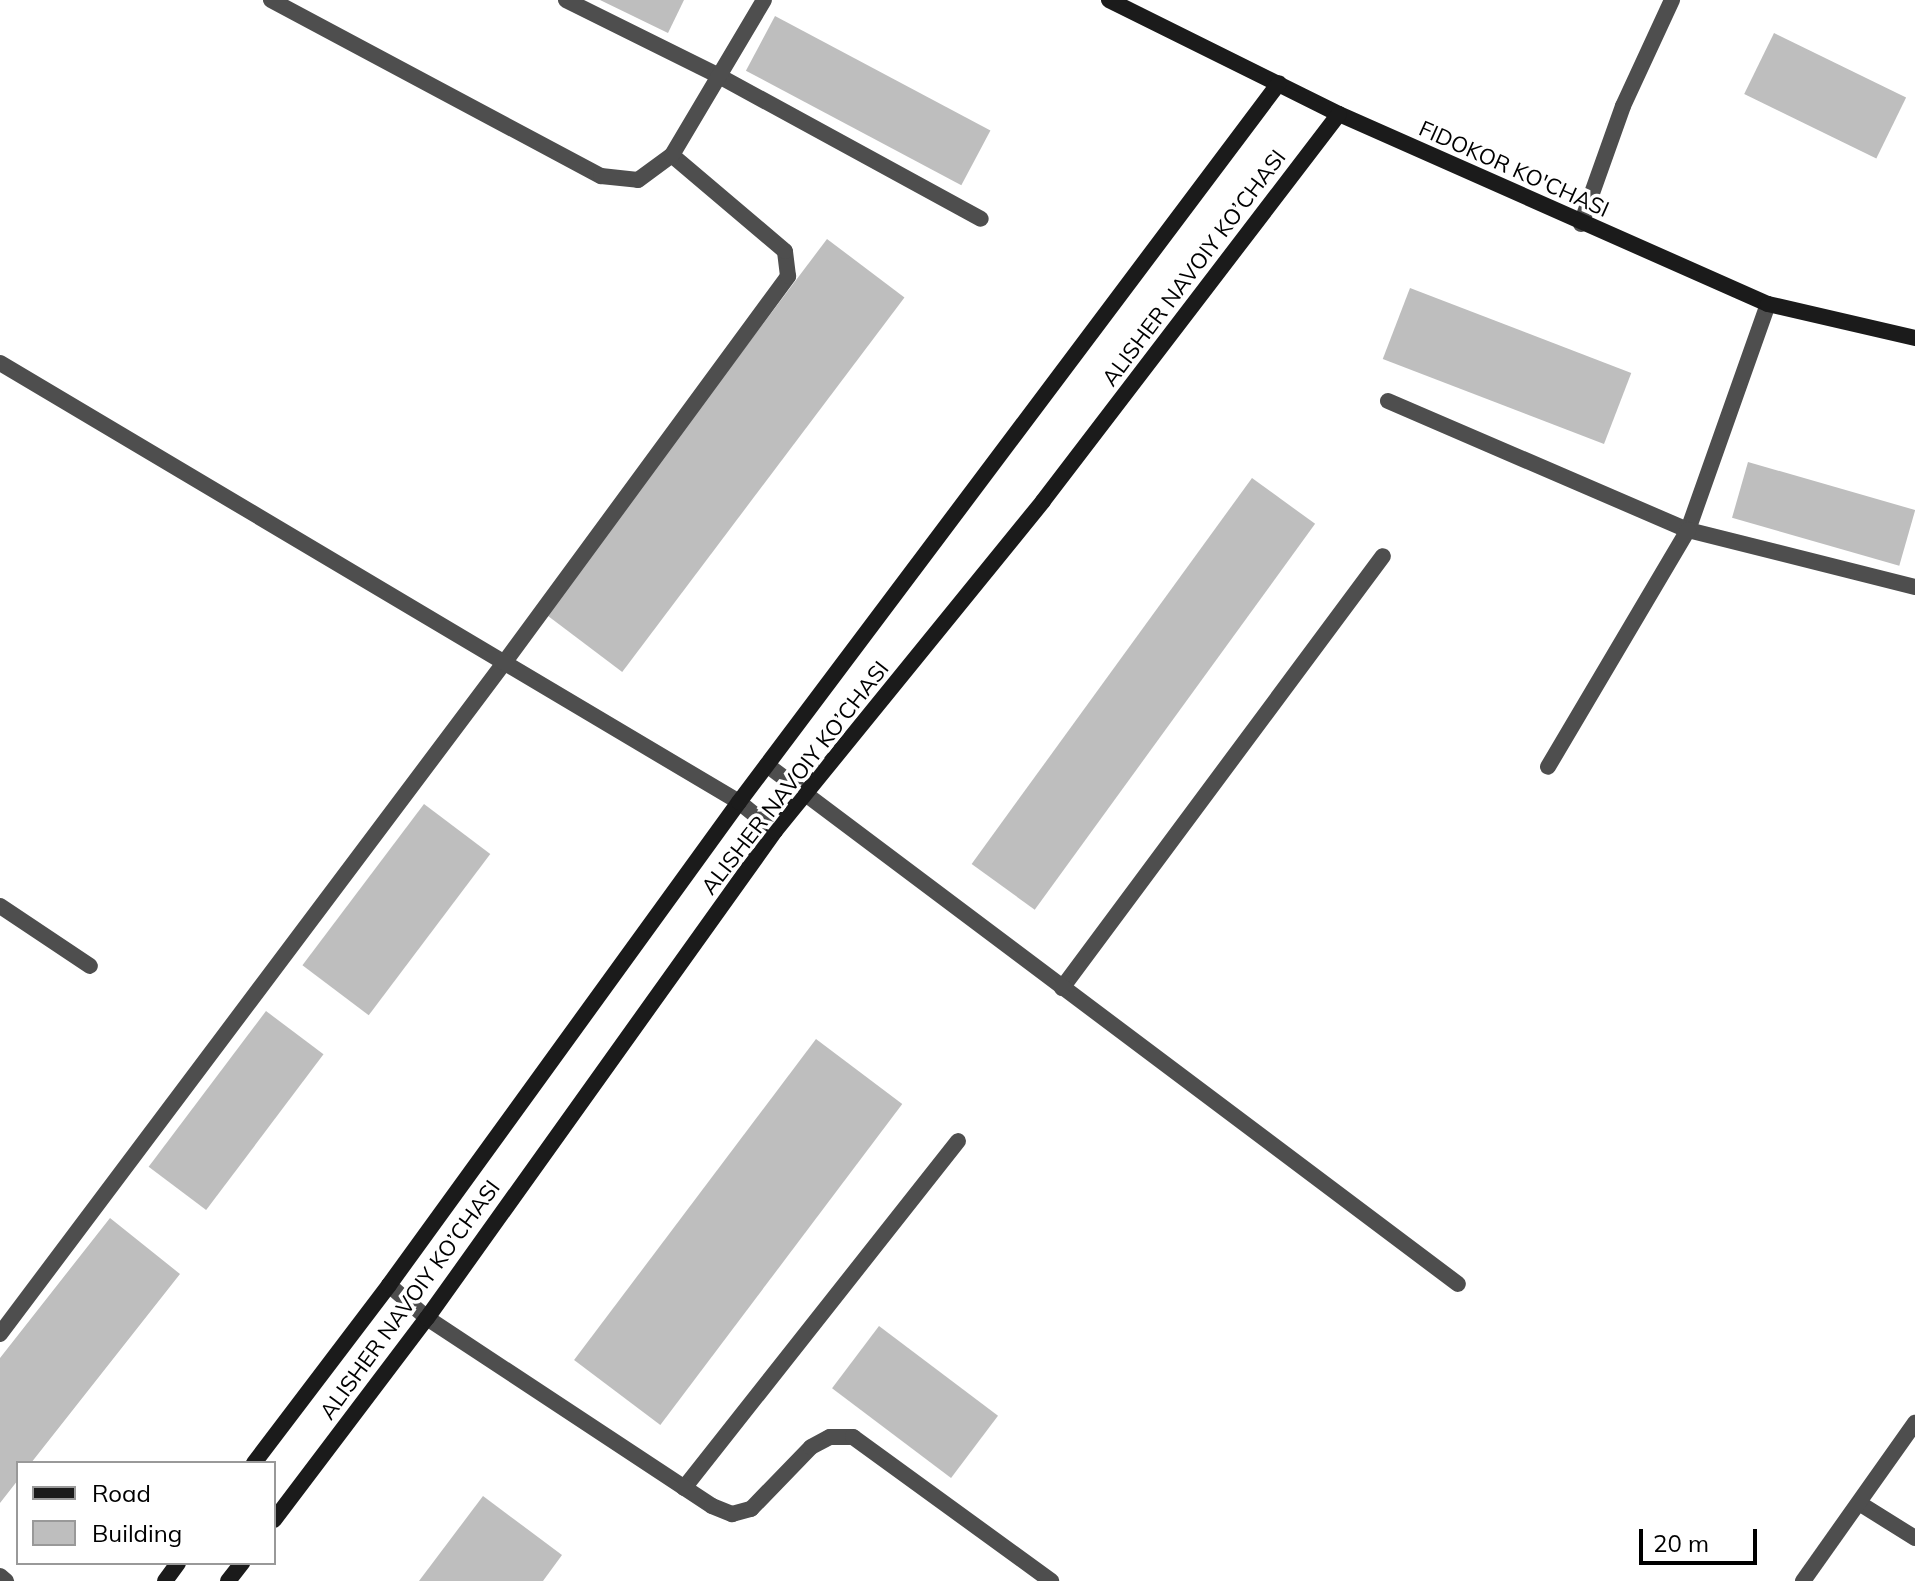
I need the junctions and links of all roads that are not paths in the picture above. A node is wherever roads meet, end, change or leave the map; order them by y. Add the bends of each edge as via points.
1 (271, 0) edge
2 (566, 0) edge
3 (764, 0) edge
4 (1109, 0) edge
5 (1672, 0) edge
6 (719, 76) junction
7 (1279, 83) junction
8 (1339, 114) junction
9 (672, 155) junction
10 (981, 219) dead end
11 (1581, 224) junction
12 (1768, 304) junction
13 (1915, 338) edge
14 (0, 363) edge
15 (1388, 401) dead end
16 (1688, 530) junction
17 (1383, 556) dead end
18 (1915, 587) edge
19 (504, 663) junction
20 (767, 765) junction
21 (1548, 767) dead end
22 (806, 796) junction
23 (739, 802) junction
24 (775, 831) junction
25 (0, 906) edge
26 (90, 966) dead end
27 (1062, 988) junction
28 (958, 1141) dead end
29 (1458, 1284) dead end
30 (389, 1285) junction
31 (427, 1318) junction
32 (0, 1334) edge
33 (1915, 1423) edge
34 (256, 1461) edge
35 (684, 1488) junction
36 (1859, 1503) junction
37 (276, 1517) edge
38 (1915, 1538) edge
39 (240, 1565) edge
40 (0, 1576) edge
41 (6, 1581) edge
42 (228, 1581) edge
43 (1051, 1581) edge
44 (1803, 1581) edge

1 - 9 street via 601,176 638,180
2 - 6 street
3 - 6 street
4 - 7 main road, FIDOKOR KO'CHASI
5 - 11 street via 1623,106
6 - 9 street
6 - 10 street
7 - 8 main road, FIDOKOR KO'CHASI
7 - 20 main road, ALISHER NAVOIY KO’CHASI
8 - 11 main road, FIDOKOR KO'CHASI
8 - 22 main road, ALISHER NAVOIY KO’CHASI via 1043,501
9 - 19 street via 785,251 788,276
11 - 12 main road, FIDOKOR KO'CHASI
12 - 13 main road, FIDOKOR KO'CHASI
12 - 16 street
14 - 19 street
15 - 16 street
16 - 18 street
16 - 21 street
17 - 27 street
19 - 23 street
19 - 32 street
20 - 22 street
20 - 23 main road, ALISHER NAVOIY KO’CHASI
22 - 24 main road, ALISHER NAVOIY KO’CHASI
22 - 27 street
23 - 24 street
23 - 30 main road, ALISHER NAVOIY KO’CHASI
24 - 31 main road, ALISHER NAVOIY KO’CHASI
25 - 26 street
27 - 29 street
28 - 35 street
30 - 31 street
30 - 34 main road, ALISHER NAVOIY KO’CHASI
31 - 35 street
31 - 37 main road, ALISHER NAVOIY KO’CHASI
33 - 36 street
35 - 43 street via 732,1514 751,1509 811,1447 830,1437 853,1437
36 - 38 street
36 - 44 street
39 - 42 main road
40 - 41 street

